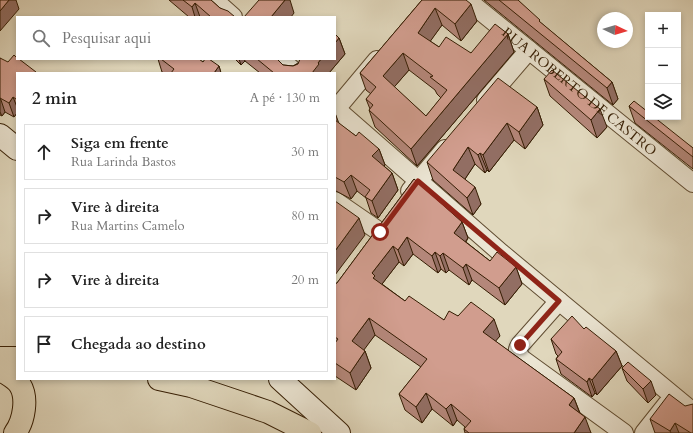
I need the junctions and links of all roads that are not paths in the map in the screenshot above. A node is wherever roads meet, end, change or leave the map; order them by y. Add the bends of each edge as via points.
1 (214, 0) edge
2 (467, 0) edge
3 (232, 16) edge
4 (388, 48) edge
5 (528, 50) junction
6 (281, 60) edge
7 (295, 72) edge
8 (336, 108) edge
9 (473, 116) edge
10 (458, 134) edge
11 (0, 135) edge
12 (16, 148) edge
13 (418, 181) junction
14 (693, 183) edge
15 (336, 201) edge
16 (559, 301) junction
17 (0, 358) edge
18 (16, 358) edge
19 (0, 370) edge
20 (164, 380) edge
21 (281, 380) edge
22 (673, 395) junction
23 (693, 412) edge
24 (16, 433) edge
25 (310, 433) edge
26 (339, 433) edge
27 (624, 433) edge
28 (644, 433) edge

1 - 3 street
2 - 5 street, RUA ROBERTO DE CASTRO
4 - 8 street
5 - 9 street
5 - 14 street, RUA ROBERTO DE CASTRO
6 - 7 street
8 - 13 street
10 - 13 street
11 - 12 street
13 - 15 street via 385,225
13 - 16 street
16 - 22 street
16 - 27 street via 520,345 518,354
17 - 18 highway
19 - 24 highway via 20,384 24,396 23,415
20 - 25 highway via 191,386 268,412
21 - 26 street
22 - 23 street
22 - 28 street

